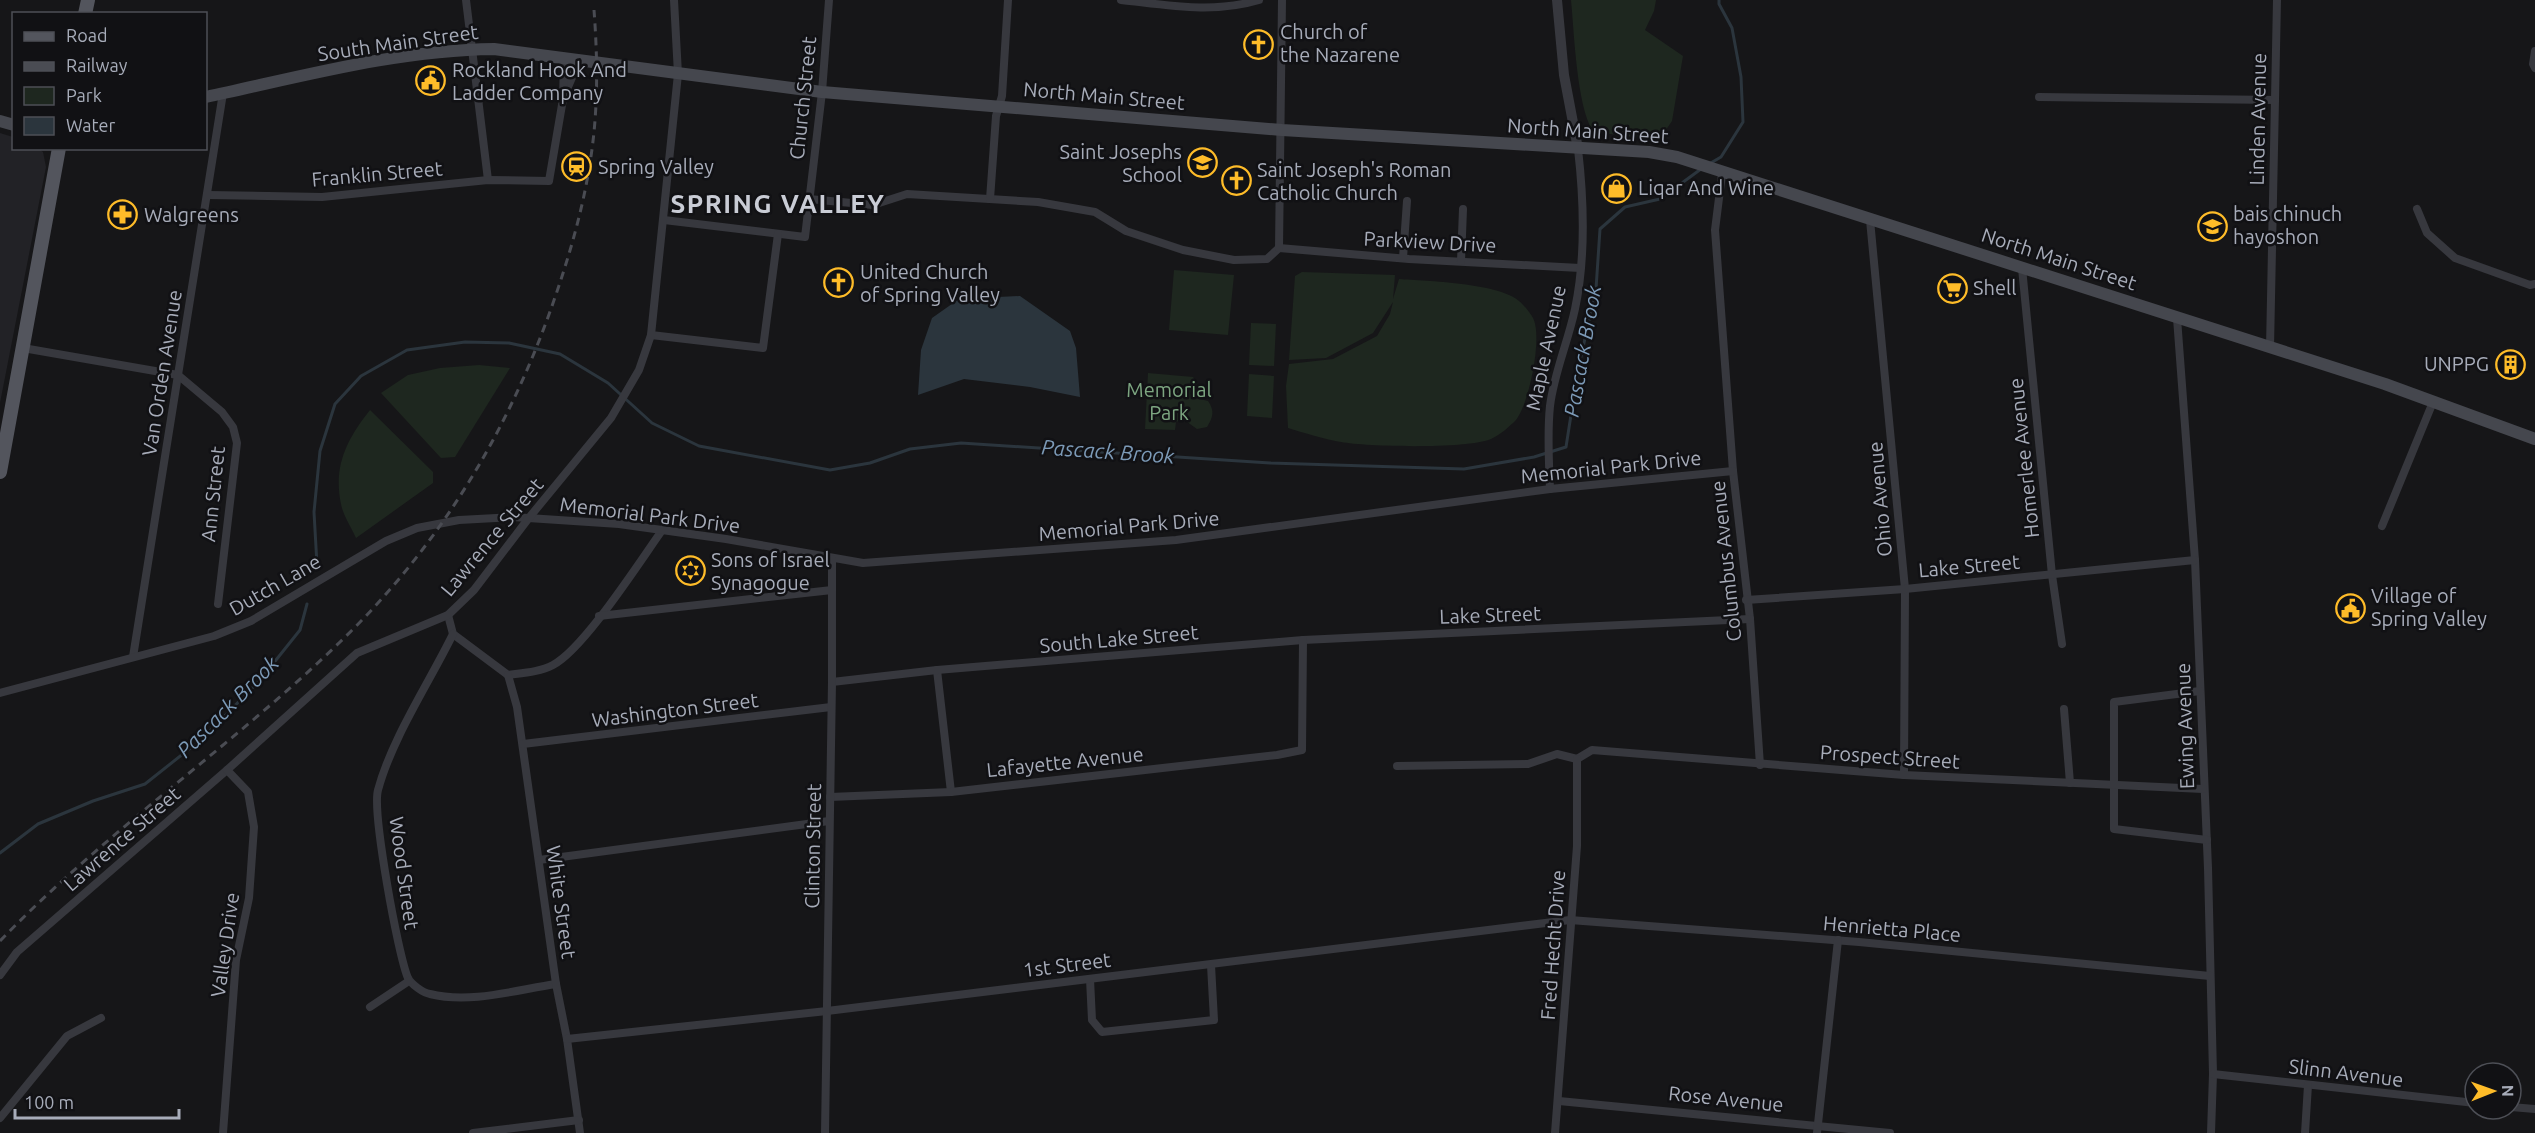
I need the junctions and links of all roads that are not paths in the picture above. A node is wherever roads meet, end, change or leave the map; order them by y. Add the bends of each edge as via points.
1 (466, 0) edge
2 (674, 0) edge
3 (829, 0) edge
4 (1008, 0) edge
5 (1121, 0) edge
6 (1259, 0) edge
7 (1282, 0) edge
8 (1557, 0) edge
9 (2277, 0) edge
10 (472, 49) junction
11 (2535, 51) edge
12 (564, 58) junction
13 (580, 60) junction
14 (597, 62) joint
15 (2535, 69) edge
16 (678, 74) junction
17 (822, 92) junction
18 (223, 93) junction
19 (207, 97) edge
20 (2039, 97) dead end
21 (563, 99) junction
22 (2275, 100) junction
23 (999, 106) junction
24 (1282, 130) junction
25 (1578, 149) junction
26 (59, 150) edge
27 (1717, 172) junction
28 (488, 180) junction
29 (208, 195) junction
30 (990, 199) junction
31 (809, 200) junction
32 (1407, 201) dead end
33 (1463, 209) dead end
34 (2417, 209) dead end
35 (664, 220) junction
36 (1870, 220) junction
37 (778, 234) junction
38 (1279, 248) junction
39 (1403, 258) junction
40 (1461, 261) junction
41 (1580, 267) junction
42 (2022, 268) junction
43 (2535, 284) edge
44 (2177, 318) junction
45 (651, 335) junction
46 (23, 348) junction
47 (2270, 348) junction
48 (178, 375) junction
49 (2433, 402) junction
50 (2535, 439) edge
51 (1733, 471) junction
52 (0, 472) edge
53 (1551, 489) junction
54 (528, 519) junction
55 (2382, 526) dead end
56 (663, 529) junction
57 (832, 559) junction
58 (2195, 560) junction
59 (2052, 575) junction
60 (1905, 589) junction
61 (832, 590) junction
62 (1746, 600) junction
63 (218, 604) dead end
64 (448, 615) junction
65 (599, 616) junction
66 (1750, 618) junction
67 (453, 634) junction
68 (1303, 640) junction
69 (2062, 644) dead end
70 (133, 657) junction
71 (937, 670) junction
72 (508, 675) junction
73 (832, 682) junction
74 (2200, 692) junction
75 (0, 693) edge
76 (831, 707) junction
77 (2064, 709) dead end
78 (523, 744) junction
79 (1577, 759) junction
80 (1760, 765) junction
81 (1397, 766) dead end
82 (227, 770) junction
83 (1904, 775) junction
84 (2070, 783) junction
85 (2114, 784) junction
86 (2203, 789) junction
87 (951, 792) junction
88 (830, 797) junction
89 (829, 821) junction
90 (2207, 840) junction
91 (539, 861) junction
92 (1570, 920) junction
93 (1838, 940) junction
94 (1211, 965) junction
95 (0, 975) edge
96 (2210, 976) junction
97 (1090, 979) junction
98 (409, 981) junction
99 (556, 984) junction
100 (370, 1007) dead end
101 (827, 1011) junction
102 (100, 1018) dead end
103 (567, 1039) junction
104 (2213, 1074) junction
105 (2308, 1085) junction
106 (1559, 1101) junction
107 (2463, 1102) edge
108 (0, 1118) edge
109 (579, 1120) junction
110 (1818, 1129) edge
111 (223, 1133) edge
112 (473, 1133) edge
113 (580, 1133) edge
114 (825, 1133) edge
115 (1555, 1133) edge
116 (1890, 1133) edge
117 (2211, 1133) edge
118 (2305, 1133) edge

1 - 10 street
2 - 16 street, Lawrence Street
3 - 17 street, Church Street
4 - 23 street
5 - 6 street via 1207,9
7 - 24 street
8 - 25 street, Maple Avenue via 1564,75
9 - 22 street, Linden Avenue
10 - 12 main road, South Main Street
10 - 18 main road, South Main Street via 386,60
10 - 28 street
11 - 15 street
12 - 13 main road, South Main Street
12 - 21 street
13 - 14 main road, South Main Street
13 - 21 street
14 - 16 main road, North Main Street
16 - 17 main road, North Main Street
16 - 35 street, Lawrence Street
17 - 23 main road, North Main Street
17 - 31 street, Church Street
18 - 19 main road, South Main Street
18 - 29 street, Van Orden Avenue
20 - 22 street
21 - 28 street, Franklin Street via 549,181
22 - 47 street, Linden Avenue
23 - 24 main road, North Main Street
23 - 30 street
24 - 25 main road, North Main Street
24 - 38 street
25 - 27 main road, North Main Street via 1649,152
25 - 41 street, Maple Avenue via 1583,225
26 - 46 main road
27 - 36 main road, North Main Street
27 - 51 street, Columbus Avenue via 1715,230
28 - 29 street, Franklin Street via 322,197
29 - 48 street, Van Orden Avenue
30 - 31 street via 907,194 873,204
30 - 38 street via 1095,212 1126,231 1183,250 1234,260 1267,259
31 - 37 street, Church Street via 805,237
32 - 39 street
33 - 40 street
34 - 43 street via 2427,233 2456,258
35 - 37 street
35 - 45 street, Lawrence Street
36 - 42 main road, North Main Street
36 - 60 street, Ohio Avenue
37 - 45 street via 763,348
38 - 39 street, Parkview Drive
39 - 40 street, Parkview Drive
40 - 41 street, Parkview Drive
41 - 53 street, Maple Avenue via 1575,308 1550,406
42 - 44 main road, North Main Street
42 - 59 street, Homerlee Avenue
44 - 47 main road, North Main Street
44 - 58 street, Ewing Avenue
45 - 54 street, Lawrence Street via 639,370 611,418
46 - 48 street
46 - 52 main road
47 - 49 main road, North Main Street
48 - 63 street, Ann Street via 222,412 233,427 237,443
48 - 70 street, Van Orden Avenue
49 - 50 main road, North Main Street
49 - 55 street
51 - 53 street, Memorial Park Drive
51 - 62 street, Columbus Avenue
53 - 57 street, Memorial Park Drive via 1176,540 901,561 863,563
54 - 56 street, Memorial Park Drive
54 - 64 street, Lawrence Street via 474,590
54 - 70 street, Dutch Lane via 459,520 405,532 367,550 251,621 214,636
56 - 57 street, Memorial Park Drive
56 - 65 street
57 - 61 street, Clinton Street
58 - 59 street, Lake Street
58 - 74 street, Ewing Avenue
59 - 60 street, Lake Street
59 - 69 street, Homerlee Avenue
60 - 62 street, Lake Street
60 - 83 street, Ohio Avenue
61 - 65 street
61 - 73 street, Clinton Street
62 - 66 street, Columbus Avenue
64 - 67 street
64 - 82 street, Lawrence Street via 357,652
65 - 72 street via 552,666
66 - 68 street, Lake Street
66 - 80 street, Columbus Avenue
67 - 72 street
67 - 98 street, Wood Street via 387,761 377,793 399,948
68 - 71 street, South Lake Street
68 - 87 street, Lafayette Avenue via 1302,750
70 - 75 street, Dutch Lane
71 - 73 street
71 - 87 street
72 - 78 street, White Street
73 - 76 street, Clinton Street
74 - 85 street via 2114,702
74 - 86 street, Ewing Avenue
76 - 78 street, Washington Street
76 - 88 street, Clinton Street
77 - 84 street
78 - 91 street, White Street
79 - 80 street, Prospect Street via 1592,750
79 - 81 street, Prospect Street via 1557,754 1528,764
79 - 92 street, Fred Hecht Drive via 1577,846
80 - 83 street, Prospect Street
82 - 95 street, Lawrence Street via 17,952
82 - 111 street, Valley Drive via 248,792 255,827 249,898 236,960
83 - 84 street, Prospect Street
84 - 85 street, Prospect Street
85 - 86 street, Prospect Street
85 - 90 street via 2114,829
86 - 90 street, Ewing Avenue
87 - 88 street, Lafayette Avenue
88 - 89 street, Clinton Street
89 - 91 street
89 - 101 street, Clinton Street
90 - 96 street, Ewing Avenue
91 - 99 street, White Street
92 - 93 street, Henrietta Place
92 - 94 street, 1st Street
92 - 106 street, Fred Hecht Drive
93 - 96 street, Henrietta Place
93 - 110 street
94 - 97 street, 1st Street
94 - 97 street via 1214,1020 1102,1032 1092,1020
96 - 104 street, Ewing Avenue
97 - 101 street, 1st Street
98 - 99 street via 428,994 467,997
98 - 100 street
99 - 103 street, White Street
101 - 103 street, 1st Street
101 - 114 street, Clinton Street
102 - 108 street via 67,1036
103 - 109 street, White Street
104 - 105 street, Slinn Avenue
104 - 117 street, Ewing Avenue
105 - 107 street, Slinn Avenue
105 - 118 street
106 - 110 street, Rose Avenue
106 - 115 street, Fred Hecht Drive
109 - 112 street
109 - 113 street, White Street
110 - 116 street, Rose Avenue

